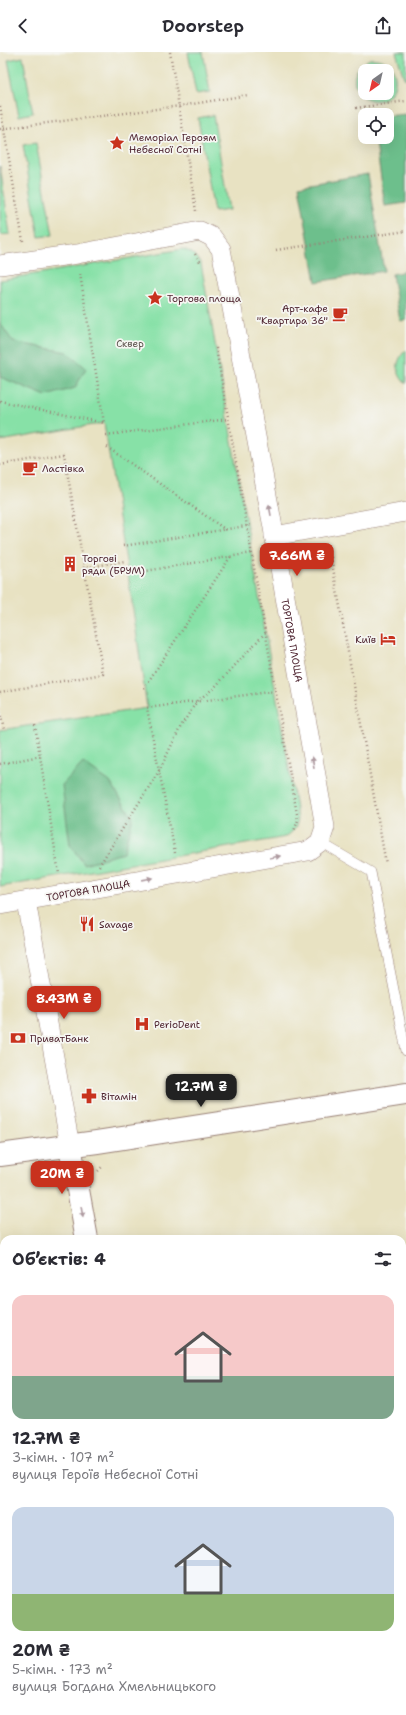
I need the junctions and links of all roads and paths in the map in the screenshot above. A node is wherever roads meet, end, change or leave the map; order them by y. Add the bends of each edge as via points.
1 (170, 52) edge
2 (248, 95) dead end
3 (406, 101) edge
4 (0, 106) edge
5 (180, 106) junction
6 (356, 108) dead end
7 (4, 128) junction
8 (0, 129) edge
9 (406, 230) edge
10 (200, 231) junction
11 (276, 250) dead end
12 (192, 252) dead end
13 (77, 254) junction
14 (27, 261) junction
15 (0, 265) edge
16 (203, 271) dead end
17 (215, 341) dead end
18 (0, 401) edge
19 (228, 419) junction
20 (106, 435) dead end
21 (108, 447) dead end
22 (0, 465) edge
23 (406, 512) edge
24 (247, 526) junction
25 (226, 530) junction
26 (274, 536) junction
27 (123, 546) dead end
28 (252, 553) junction
29 (230, 556) junction
30 (331, 557) dead end
31 (125, 560) dead end
32 (83, 568) junction
33 (128, 574) dead end
34 (265, 632) junction
35 (144, 688) dead end
36 (276, 691) junction
37 (0, 692) edge
38 (197, 701) junction
39 (0, 712) edge
40 (35, 725) dead end
41 (4, 730) dead end
42 (40, 756) junction
43 (0, 764) edge
44 (159, 771) junction
45 (298, 820) dead end
46 (320, 842) junction
47 (176, 856) dead end
48 (97, 870) dead end
49 (387, 870) dead end
50 (63, 894) junction
51 (26, 901) junction
52 (0, 905) edge
53 (406, 1051) edge
54 (406, 1094) edge
55 (70, 1146) junction
56 (0, 1155) edge
57 (102, 1167) dead end
58 (98, 1172) dead end
59 (36, 1177) dead end
60 (54, 1181) dead end
61 (86, 1235) edge

1 - 5 path
2 - 5 path
3 - 6 path
4 - 7 path
5 - 7 path
5 - 10 path
7 - 8 path
7 - 14 path
9 - 11 path
10 - 13 street
26 -> 10 street, ТОРГОВА ПЛОЩА via 221,249 212,237
12 - 16 path via 201,263
13 - 14 street
13 - 18 path via 104,423
14 - 15 street
17 - 19 path
19 - 20 path
19 - 24 path
21 - 25 path
22 - 32 path via 64,454
23 - 26 street
24 - 25 path
24 - 26 path
24 - 28 path
25 - 27 path
26 - 28 path
46 -> 26 street, ТОРГОВА ПЛОЩА via 325,827
28 - 29 path
28 - 34 path
29 - 33 path
29 - 35 path
30 - 49 path
31 - 32 path
32 - 37 path via 103,674
34 - 36 path
34 - 38 path via 214,688
36 - 38 path
36 - 45 path
38 - 44 path via 181,726
38 - 44 path via 147,708
39 - 41 path
40 - 42 path
42 - 43 path
42 - 50 path
44 - 47 path
44 - 48 path
50 -> 46 street, ТОРГОВА ПЛОЩА via 308,851
46 - 53 lane via 371,872
50 - 51 street, ТОРГОВА ПЛОЩА
51 - 52 street, ТОРГОВА ПЛОЩА
51 - 55 street
54 - 55 street
55 - 56 street
55 -> 61 street
57 - 58 path
59 - 60 path via 46,1177

